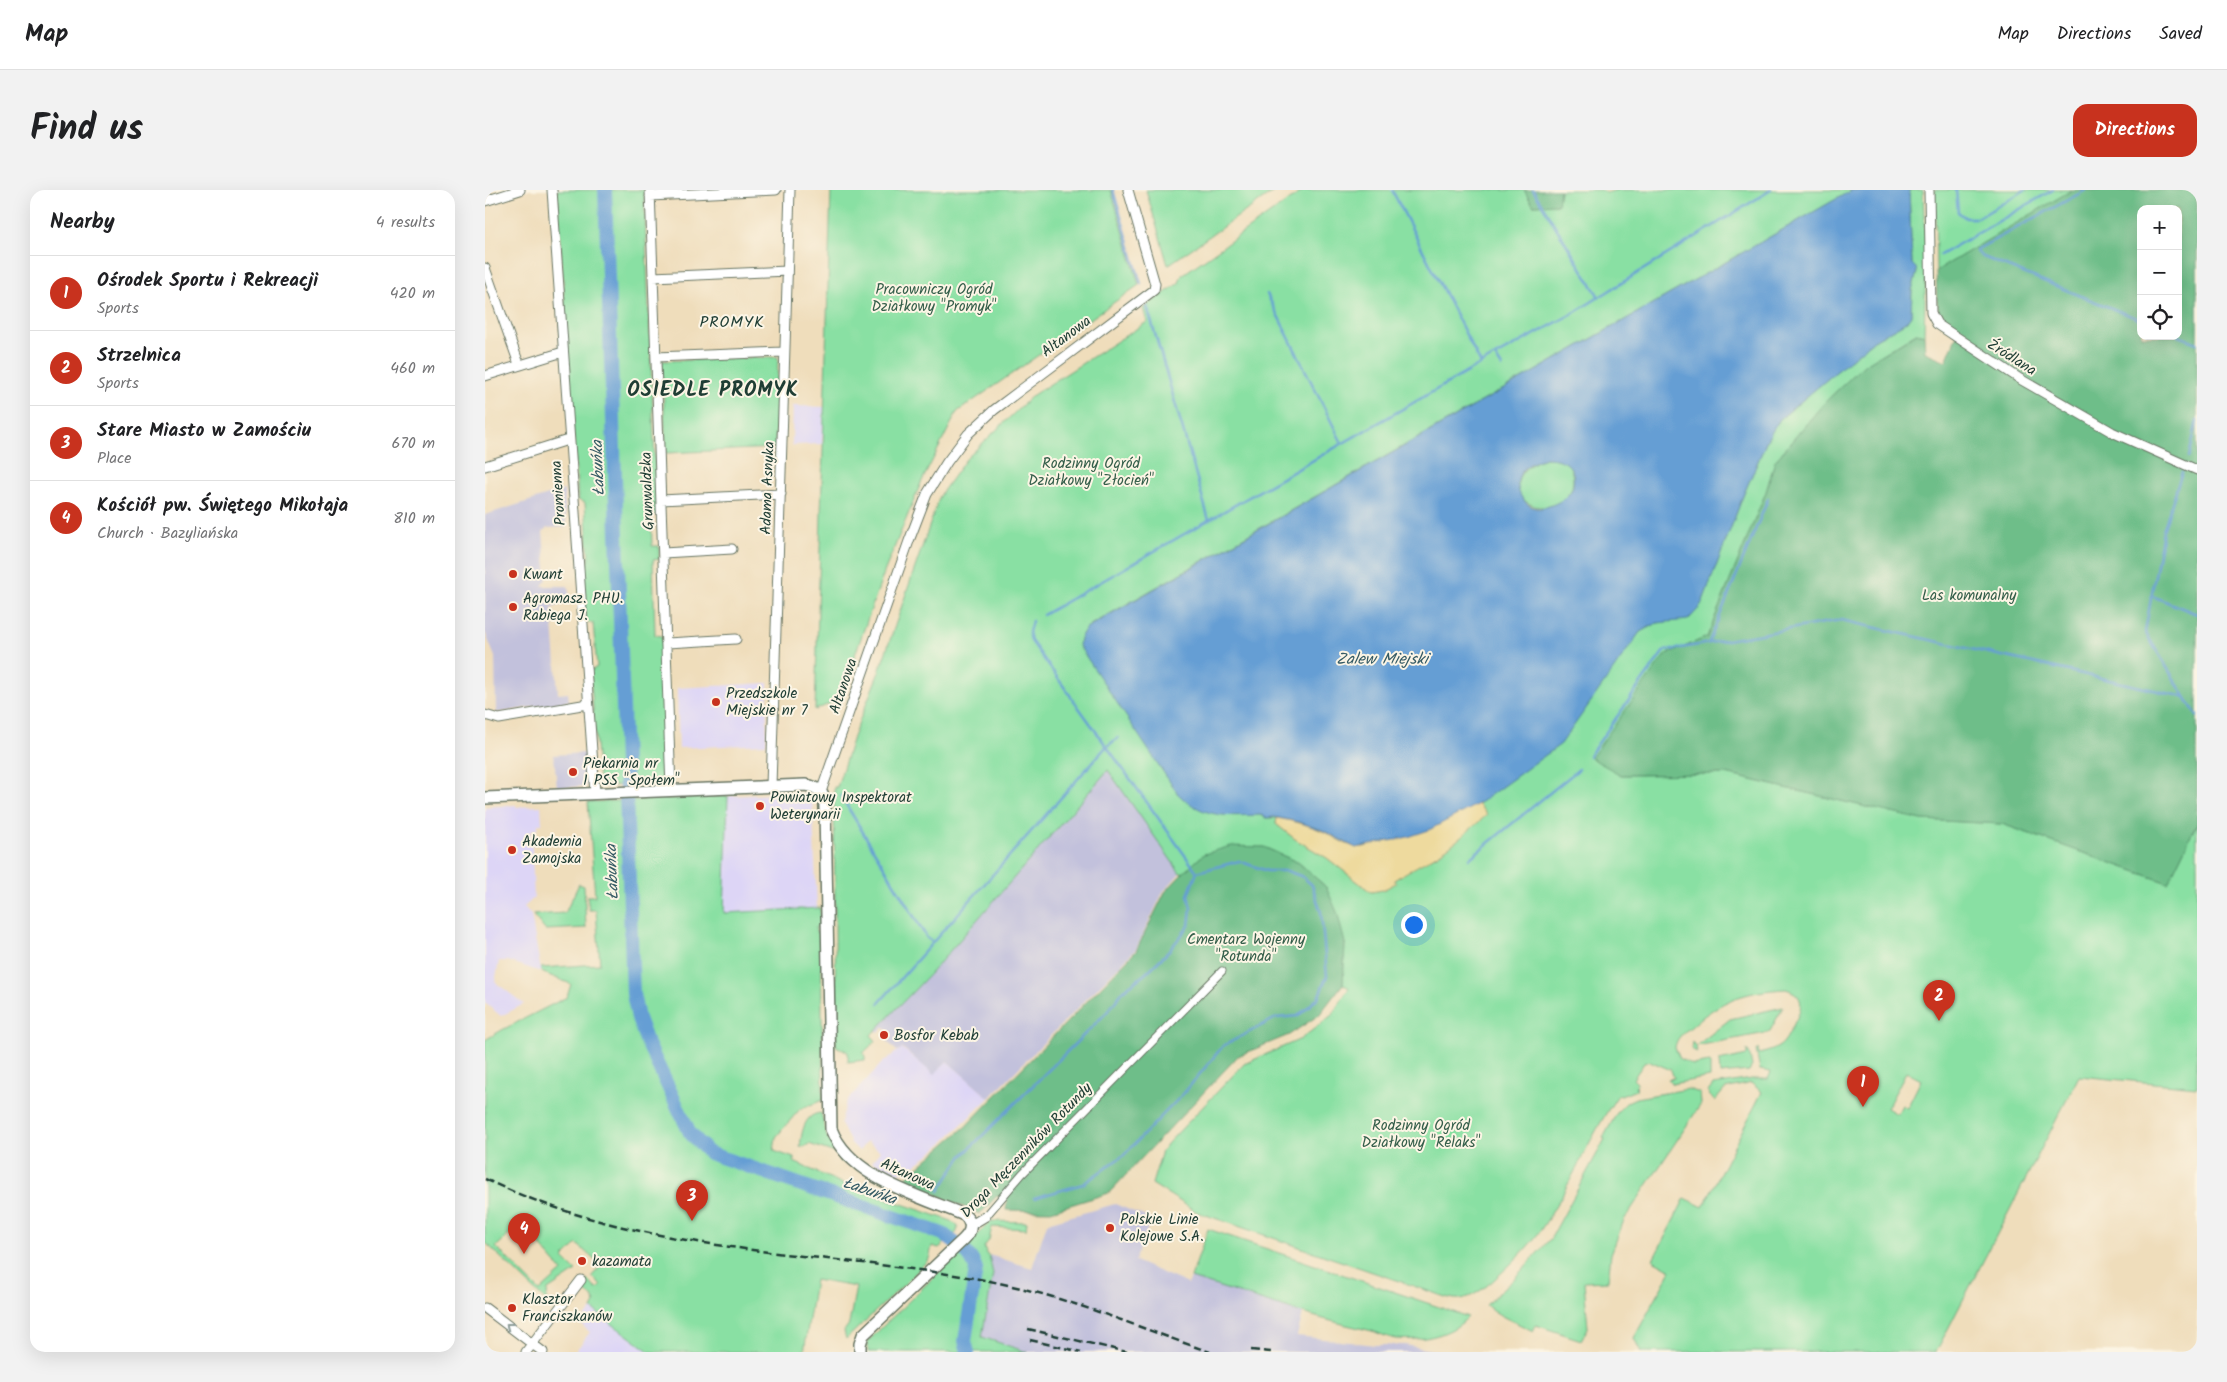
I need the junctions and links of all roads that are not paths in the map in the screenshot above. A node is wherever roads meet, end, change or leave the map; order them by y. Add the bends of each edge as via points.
1 (519, 190) edge
2 (551, 190) edge
3 (776, 190) edge
4 (790, 190) edge
5 (1128, 190) edge
6 (1929, 190) edge
7 (650, 193) edge
8 (485, 201) edge
9 (485, 268) edge
10 (787, 271) junction
11 (653, 277) junction
12 (563, 352) junction
13 (785, 352) junction
14 (656, 358) junction
15 (519, 364) junction
16 (485, 376) edge
17 (569, 440) junction
18 (485, 466) edge
19 (2197, 470) edge
20 (781, 494) junction
21 (661, 500) junction
22 (732, 549) dead end
23 (663, 553) junction
24 (735, 640) dead end
25 (667, 644) junction
26 (588, 704) junction
27 (485, 715) edge
28 (771, 786) junction
29 (671, 790) junction
30 (821, 792) junction
31 (595, 793) junction
32 (485, 798) edge
33 (1222, 971) dead end
34 (986, 1216) joint
35 (971, 1225) junction
36 (581, 1280) dead end
37 (485, 1308) edge
38 (532, 1344) junction
39 (527, 1352) edge
40 (543, 1352) edge
41 (860, 1352) edge

1 - 8 street
2 - 12 street, Promienna
3 - 7 street
4 - 10 street, Adama Asnyka
5 - 30 street, Altanowa via 1154,290 994,410 968,434 943,468 927,494 909,541
6 - 19 street, Źródlana via 1931,313 1937,324 2020,379 2112,432
7 - 11 street, Grunwaldzka
9 - 15 street
10 - 11 street
10 - 13 street, Adama Asnyka
11 - 14 street, Grunwaldzka
12 - 15 street
12 - 17 street, Promienna
13 - 14 street
13 - 20 street, Adama Asnyka
14 - 21 street, Grunwaldzka
15 - 16 street
17 - 18 street
17 - 26 street, Promienna
20 - 21 street
20 - 28 street, Adama Asnyka
21 - 23 street, Grunwaldzka
22 - 23 street
23 - 25 street, Grunwaldzka
24 - 25 street
25 - 29 street, Grunwaldzka
26 - 27 street via 499,719
26 - 31 street, Promienna
28 - 29 street
28 - 30 street via 809,786
29 - 31 street
30 - 35 street, Altanowa via 825,808 831,1129 851,1157 869,1172 964,1215
31 - 32 street
33 - 34 street, Droga Męczenników Rotundy
34 - 35 street, Droga Męczenników Rotundy
35 - 41 street, Droga Męczenników Rotundy via 965,1239 863,1335
36 - 38 street
38 -> 37 street
38 - 39 street
38 - 40 street

